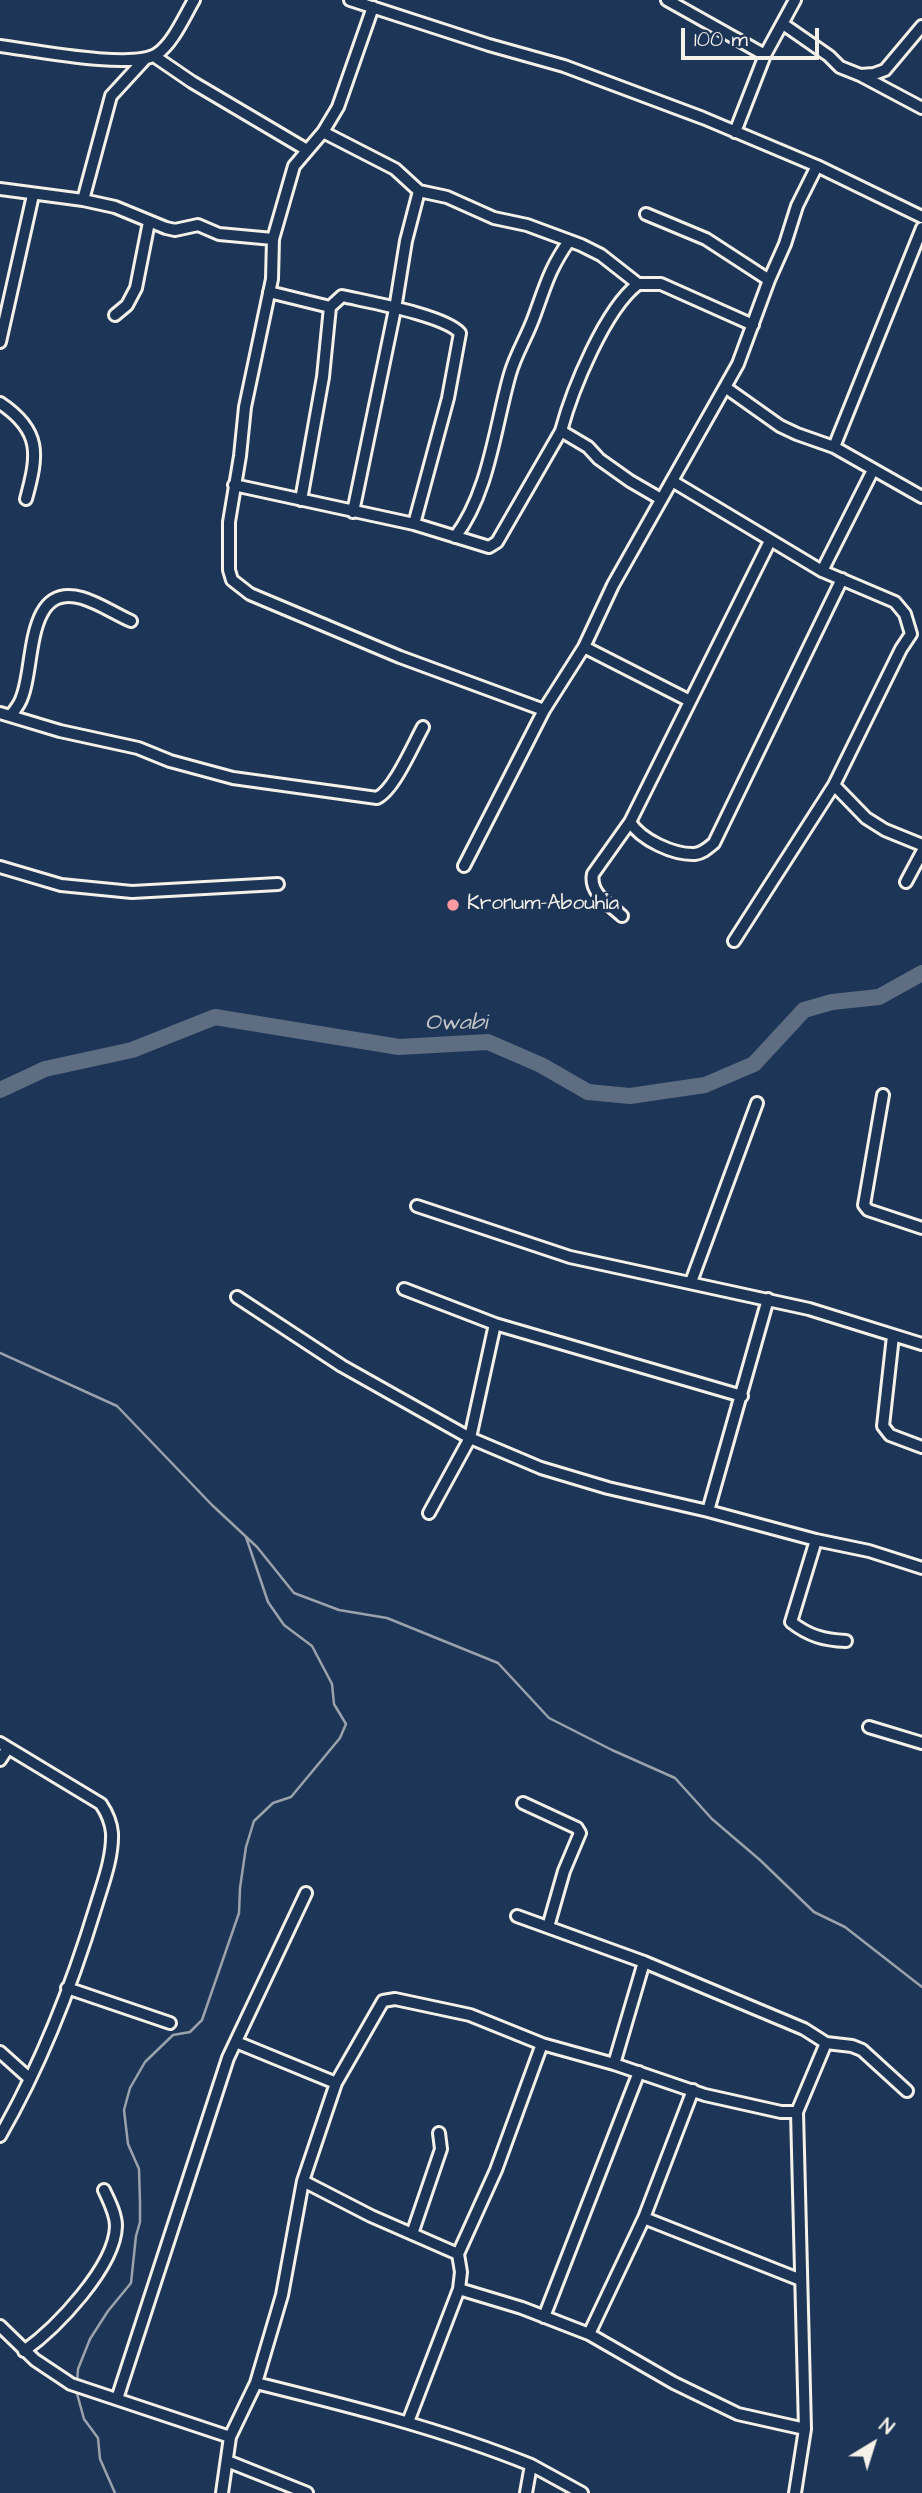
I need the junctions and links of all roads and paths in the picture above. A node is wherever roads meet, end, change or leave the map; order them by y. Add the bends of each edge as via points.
1 (194, 0) edge
2 (349, 0) edge
3 (667, 0) edge
4 (795, 0) edge
5 (373, 7) junction
6 (783, 24) junction
7 (922, 26) edge
8 (0, 46) edge
9 (765, 55) junction
10 (150, 57) junction
11 (860, 75) junction
12 (922, 108) edge
13 (324, 132) junction
14 (735, 132) junction
15 (307, 150) junction
16 (817, 166) junction
17 (0, 190) edge
18 (419, 191) junction
19 (33, 195) junction
20 (83, 200) junction
21 (646, 214) dead end
22 (922, 218) edge
23 (149, 222) junction
24 (922, 228) edge
25 (273, 239) junction
26 (569, 241) junction
27 (769, 280) junction
28 (638, 284) junction
29 (269, 292) junction
30 (330, 307) junction
31 (395, 309) junction
32 (115, 315) dead end
33 (752, 326) junction
34 (0, 342) edge
35 (725, 387) junction
36 (0, 403) edge
37 (561, 431) junction
38 (834, 447) junction
39 (873, 470) junction
40 (672, 481) junction
41 (234, 485) junction
42 (922, 497) edge
43 (26, 499) dead end
44 (660, 499) junction
45 (301, 500) junction
46 (353, 512) junction
47 (414, 524) junction
48 (455, 537) junction
49 (770, 541) junction
50 (822, 571) junction
51 (842, 579) junction
52 (131, 621) dead end
53 (917, 636) edge
54 (584, 647) junction
55 (690, 701) junction
56 (544, 710) junction
57 (5, 714) edge
58 (423, 727) dead end
59 (834, 785) junction
60 (630, 822) junction
61 (922, 845) edge
62 (922, 852) edge
63 (464, 866) dead end
64 (0, 867) edge
65 (906, 882) dead end
66 (278, 884) dead end
67 (622, 916) dead end
68 (734, 941) dead end
69 (883, 1095) dead end
70 (757, 1103) dead end
71 (417, 1206) dead end
72 (922, 1228) edge
73 (691, 1282) junction
74 (404, 1289) dead end
75 (237, 1297) dead end
76 (768, 1299) junction
77 (495, 1324) junction
78 (893, 1336) junction
79 (922, 1345) edge
80 (742, 1396) junction
81 (470, 1438) junction
82 (922, 1447) edge
83 (709, 1511) junction
84 (429, 1513) dead end
85 (816, 1540) junction
86 (922, 1568) edge
87 (846, 1641) dead end
88 (869, 1727) dead end
89 (922, 1743) edge
90 (4, 1745) edge
91 (0, 1760) edge
92 (523, 1803) dead end
93 (306, 1893) dead end
94 (517, 1916) dead end
95 (548, 1927) junction
96 (643, 1962) junction
97 (67, 1988) junction
98 (170, 2022) dead end
99 (236, 2042) junction
100 (826, 2043) junction
101 (542, 2044) junction
102 (0, 2052) edge
103 (614, 2064) junction
104 (639, 2072) junction
105 (29, 2078) junction
106 (336, 2083) junction
107 (693, 2090) junction
108 (907, 2091) dead end
109 (797, 2112) junction
110 (439, 2133) dead end
111 (0, 2136) edge
112 (303, 2181) junction
113 (104, 2190) dead end
114 (644, 2218) junction
115 (412, 2234) junction
116 (458, 2254) junction
117 (801, 2280) junction
118 (459, 2289) junction
119 (544, 2317) junction
120 (0, 2326) edge
121 (589, 2334) junction
122 (24, 2351) junction
123 (256, 2383) junction
124 (117, 2399) junction
125 (408, 2422) junction
126 (805, 2429) junction
127 (230, 2437) junction
128 (227, 2461) junction
129 (531, 2465) junction
130 (222, 2493) edge
131 (307, 2493) edge
132 (526, 2493) edge
133 (582, 2493) edge
134 (795, 2493) edge

1 - 10 street via 164,48
2 - 5 street
3 - 9 street
4 - 6 street
5 - 13 street via 338,107
5 - 14 street via 564,66
6 - 9 street
6 - 11 street via 840,67
7 - 11 street via 885,69
8 - 10 street via 121,61
9 - 14 street
10 - 15 street
10 - 20 street via 111,96
11 - 12 street
13 - 15 street
13 - 18 street via 395,169
14 - 16 street
15 - 25 street via 290,176
16 - 22 street
16 - 27 street
17 - 19 street
18 - 26 street
18 - 31 street
19 - 20 street
19 - 34 street
20 - 23 street
21 - 27 street via 706,239
23 - 25 street via 175,230 198,225 219,234
23 - 32 street via 140,279 127,305
24 - 38 street
25 - 29 street
26 - 28 street via 601,256
26 - 48 street via 553,264 520,345 475,501
27 - 33 street
28 - 33 street via 661,284
28 - 37 street via 620,300 593,351
29 - 30 street
29 - 41 street
30 - 31 street via 342,296
30 - 45 street
31 - 46 street
31 - 47 street via 438,321 460,334
33 - 35 street
35 - 38 street via 780,426
35 - 40 street
36 - 43 street via 17,414 36,452
37 - 44 street
37 - 48 street via 495,544 489,547
38 - 39 street
39 - 42 street
39 - 50 street
40 - 44 street
40 - 49 street
41 - 45 street
41 - 56 street via 229,570 232,580 250,594 400,657
44 - 54 street
45 - 46 street
46 - 47 street
47 - 48 street
49 - 50 street
49 - 55 street
50 - 51 street
51 - 53 street via 895,602
51 - 60 street via 714,843 704,852 675,851 648,839
52 - 57 street via 82,598 62,596 47,604 38,620 22,699
53 - 59 street via 901,649
54 - 55 street
54 - 56 street
55 - 60 street
56 - 63 street
57 - 58 street via 233,778 377,798
59 - 61 street via 866,818
59 - 68 street
60 - 67 street via 592,877 595,891
62 - 65 street
64 - 66 street via 61,885 132,892
69 - 72 street via 864,1205 867,1210
70 - 73 street
71 - 73 street via 570,1257
73 - 76 street
74 - 77 street
75 - 81 street via 341,1366
76 - 78 street
76 - 80 street
77 - 80 street
77 - 81 street
78 - 79 street
78 - 82 street via 883,1426 890,1435
80 - 83 street
81 - 83 street via 541,1468
81 - 84 street
83 - 85 street
85 - 86 street via 869,1550
85 - 87 street via 791,1622 824,1640
88 - 89 street
90 - 91 street
90 - 97 street via 101,1804 109,1817 108,1867
92 - 95 street via 580,1833
93 - 99 street
94 - 95 street
95 - 96 street
96 - 100 street via 804,2029
96 - 103 street
97 - 98 street
97 - 105 street
99 - 106 street
99 - 124 street
100 - 108 street via 862,2050
100 - 109 street
101 - 103 street
101 - 106 street via 470,2015 395,1999 383,2001
101 - 116 street via 496,2170
102 - 105 street
103 - 104 street
104 - 107 street
104 - 119 street
105 - 111 street
106 - 112 street
107 - 109 street
107 - 114 street
109 - 117 street
110 - 115 street via 441,2148
112 - 115 street
112 - 123 street via 282,2295
113 - 122 street via 116,2223 110,2250 78,2301
114 - 117 street
114 - 121 street
115 - 116 street
116 - 118 street
117 - 126 street
118 - 119 street
118 - 125 street
119 - 121 street
120 - 122 street
121 - 126 street via 719,2406 757,2420
122 - 124 street via 71,2384
123 - 125 street
123 - 127 street
124 - 127 street
125 - 129 street
126 - 134 street
127 - 128 street
128 - 130 street
128 - 131 street
129 - 132 street
129 - 133 street

